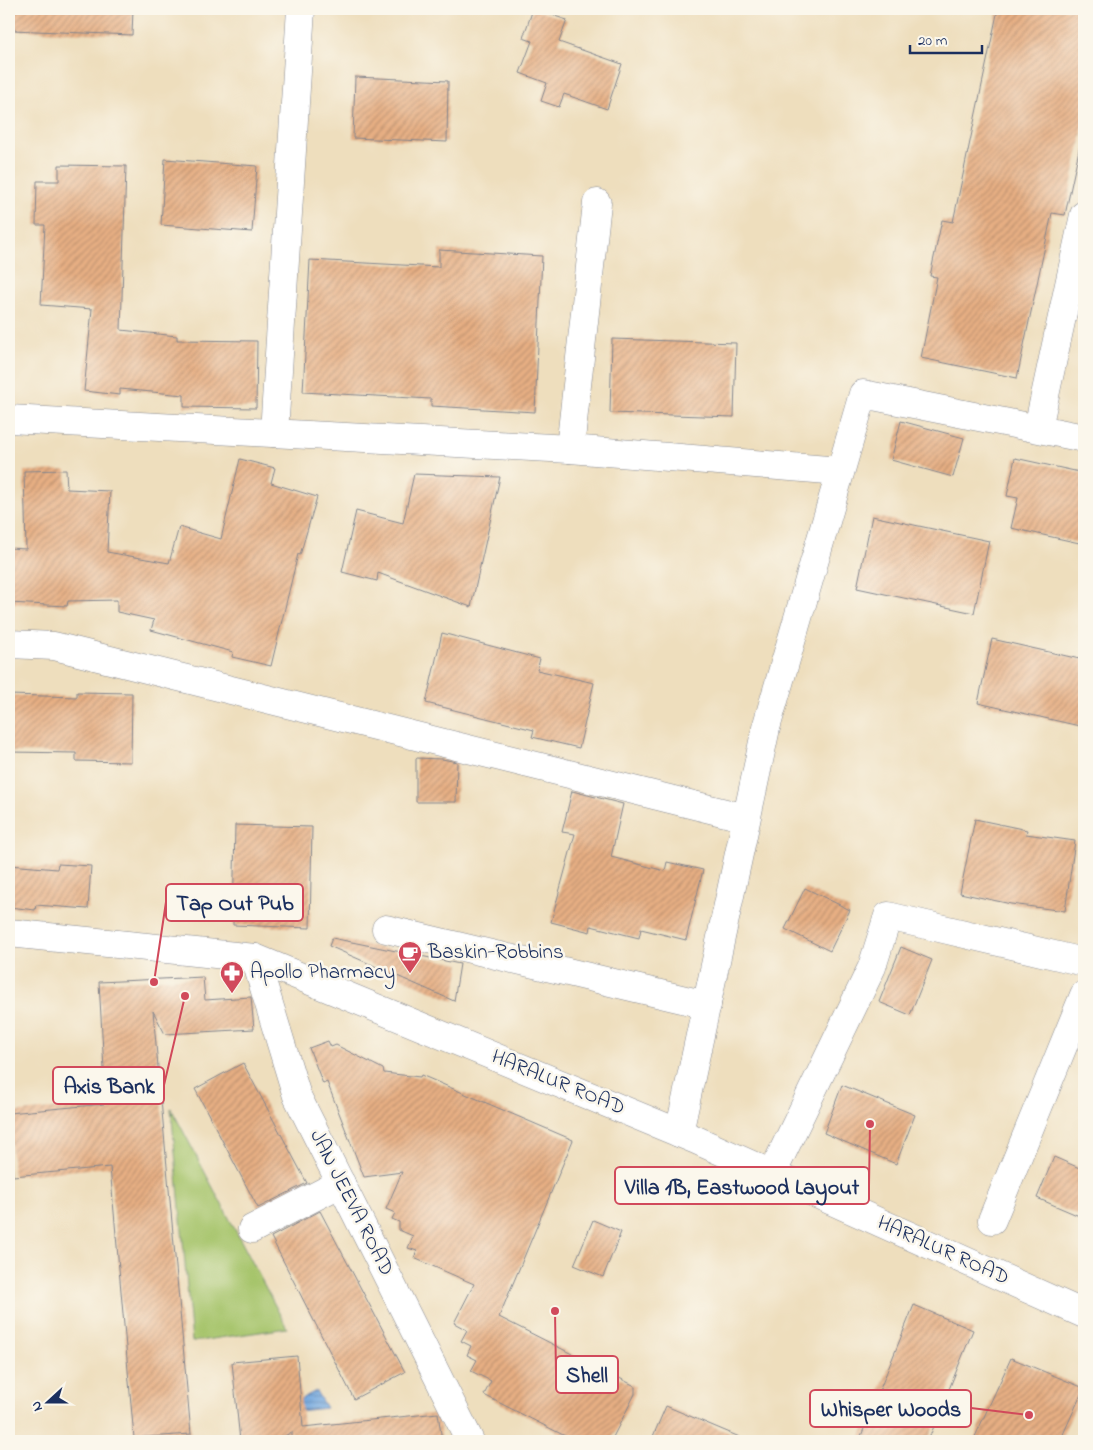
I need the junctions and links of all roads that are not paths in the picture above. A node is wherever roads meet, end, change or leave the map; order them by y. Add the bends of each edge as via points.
1 (300, 9) edge
2 (597, 203) dead end
3 (1084, 215) edge
4 (9, 420) edge
5 (1038, 428) junction
6 (274, 433) junction
7 (1084, 438) edge
8 (570, 448) junction
9 (840, 471) junction
10 (9, 644) edge
11 (746, 818) junction
12 (386, 929) dead end
13 (9, 933) edge
14 (255, 958) junction
15 (1084, 962) edge
16 (1084, 995) edge
17 (707, 1005) junction
18 (679, 1133) junction
19 (772, 1174) junction
20 (341, 1183) junction
21 (992, 1220) dead end
22 (252, 1229) dead end
23 (1084, 1314) edge
24 (471, 1441) edge

1 - 6 street
2 - 8 street
3 - 5 street
4 - 6 street
5 - 7 street
5 - 9 street via 863,394
6 - 8 street
8 - 9 street
9 - 11 street via 766,728
10 - 11 street via 54,646
11 - 17 street
12 - 17 street
13 - 14 street, HARALUR ROAD
14 - 18 street, HARALUR ROAD
14 - 20 street, JAN JEEVA ROAD via 297,1096
15 - 19 street via 888,916 872,967
16 - 21 street
17 - 18 street
18 - 19 street, HARALUR ROAD
19 - 23 street, HARALUR ROAD
20 - 22 street
20 - 24 street, JAN JEEVA ROAD

